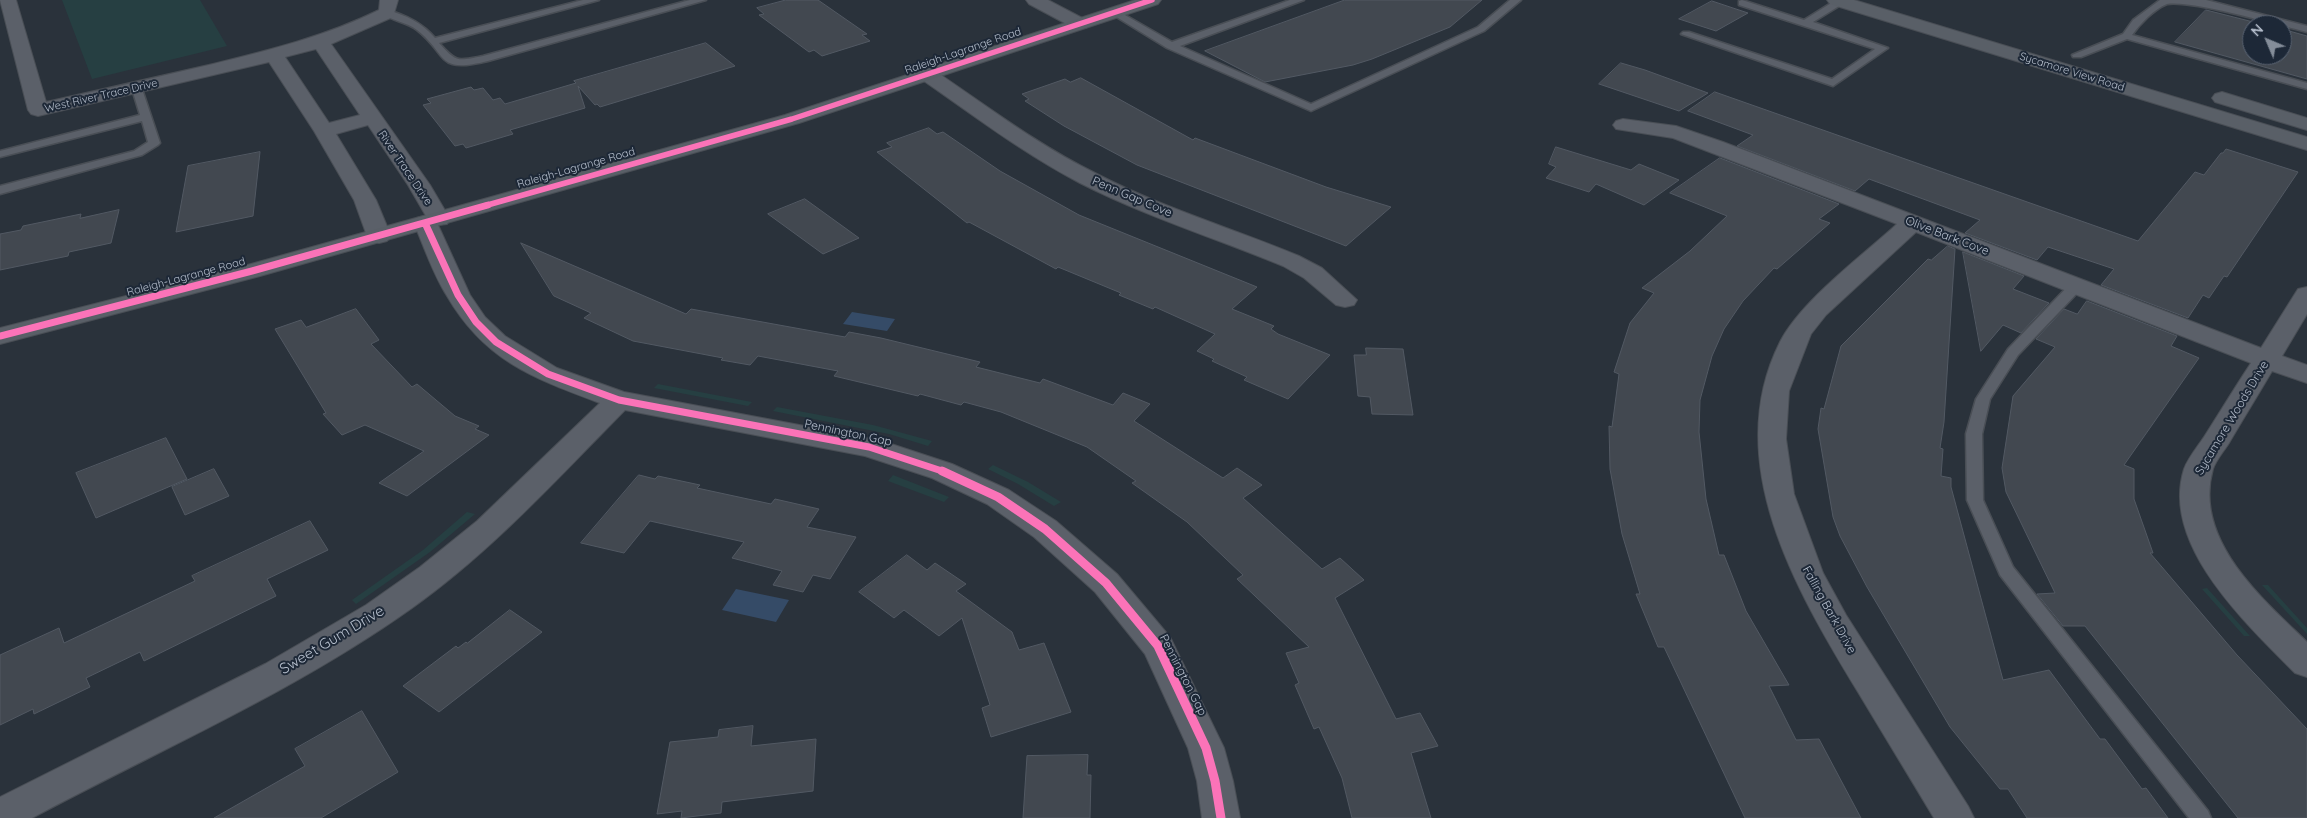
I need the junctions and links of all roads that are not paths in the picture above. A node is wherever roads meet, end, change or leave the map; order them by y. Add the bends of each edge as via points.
1 (7, 0) edge
2 (594, 0) edge
3 (701, 0) edge
4 (1035, 0) edge
5 (1152, 0) edge
6 (1299, 0) edge
7 (1516, 0) edge
8 (1895, 0) edge
9 (2179, 0) edge
10 (1838, 1) edge
11 (1742, 3) dead end
12 (388, 7) edge
13 (1115, 13) junction
14 (1805, 23) junction
15 (1080, 24) junction
16 (2307, 29) edge
17 (1686, 34) dead end
18 (2126, 36) junction
19 (434, 41) junction
20 (321, 43) junction
21 (1171, 46) junction
22 (274, 55) junction
23 (2077, 55) junction
24 (2106, 64) dead end
25 (928, 75) junction
26 (2307, 86) edge
27 (137, 88) junction
28 (2202, 92) dead end
29 (145, 117) junction
30 (371, 118) junction
31 (2307, 124) edge
32 (1623, 125) dead end
33 (324, 131) junction
34 (2307, 144) edge
35 (0, 154) edge
36 (0, 190) edge
37 (432, 221) junction
38 (1912, 222) junction
39 (379, 236) junction
40 (2076, 286) junction
41 (2307, 294) edge
42 (1345, 300) dead end
43 (0, 336) edge
44 (2267, 359) junction
45 (2307, 376) edge
46 (619, 400) junction
47 (2307, 663) edge
48 (0, 816) edge
49 (1221, 818) edge
50 (1955, 818) edge
51 (2201, 818) edge

1 - 27 street, West River Trace Drive via 38,110
2 - 19 lane
3 - 19 lane via 460,63 449,60
4 - 15 street
5 - 13 main road, Raleigh-Lagrange Road
6 - 21 lane
7 - 21 lane via 1481,28 1311,108
8 - 23 main road, Sycamore View Road
9 - 16 lane via 2199,1
9 - 18 lane via 2163,2 2136,22
10 - 14 lane
10 - 34 main road, Sycamore View Road
11 - 14 lane
12 - 19 lane
12 - 20 street, West River Trace Drive via 363,26
13 - 15 main road, Raleigh-Lagrange Road
13 - 21 lane
14 - 17 lane via 1883,48 1833,83
15 - 25 main road, Raleigh-Lagrange Road
18 - 23 lane
18 - 26 lane
20 - 22 street, West River Trace Drive
20 - 30 street, River Trace Drive
22 - 27 street, West River Trace Drive
22 - 33 street
23 - 24 main road, Sycamore View Road
25 - 37 main road, Raleigh-Lagrange Road via 792,119
25 - 42 street, Penn Gap Cove via 1028,143 1087,178 1139,202 1292,261
27 - 29 lane
28 - 31 main road
29 - 35 lane
29 - 36 lane via 154,143 149,148
30 - 33 street, River Trace Drive
30 - 37 street, River Trace Drive via 419,185
32 - 38 street, Olive Bark Cove via 1676,132
33 - 39 street via 365,200
37 - 39 main road, Raleigh-Lagrange Road
37 - 46 street, Pennington Gap via 458,295 484,332 548,374
38 - 40 street, Olive Bark Cove
38 - 50 street, Falling Bark Drive via 1816,310 1800,331 1775,391 1772,438 1779,494 1807,573 1834,624
39 - 43 main road, Raleigh-Lagrange Road
40 - 44 street, Olive Bark Cove
40 - 51 lane via 2013,352 1983,399 1973,451 1975,500 2006,570
41 - 44 street, Sycamore Woods Drive
44 - 45 street, Olive Bark Cove
44 - 47 street, Sycamore Woods Drive via 2199,468 2194,493 2196,511 2209,550 2222,571
46 - 48 street, Sweet Gum Drive via 508,509 452,559 401,598 272,677
46 - 49 street, Pennington Gap via 869,447 961,478 1016,508 1089,566 1124,602 1158,646 1206,748

